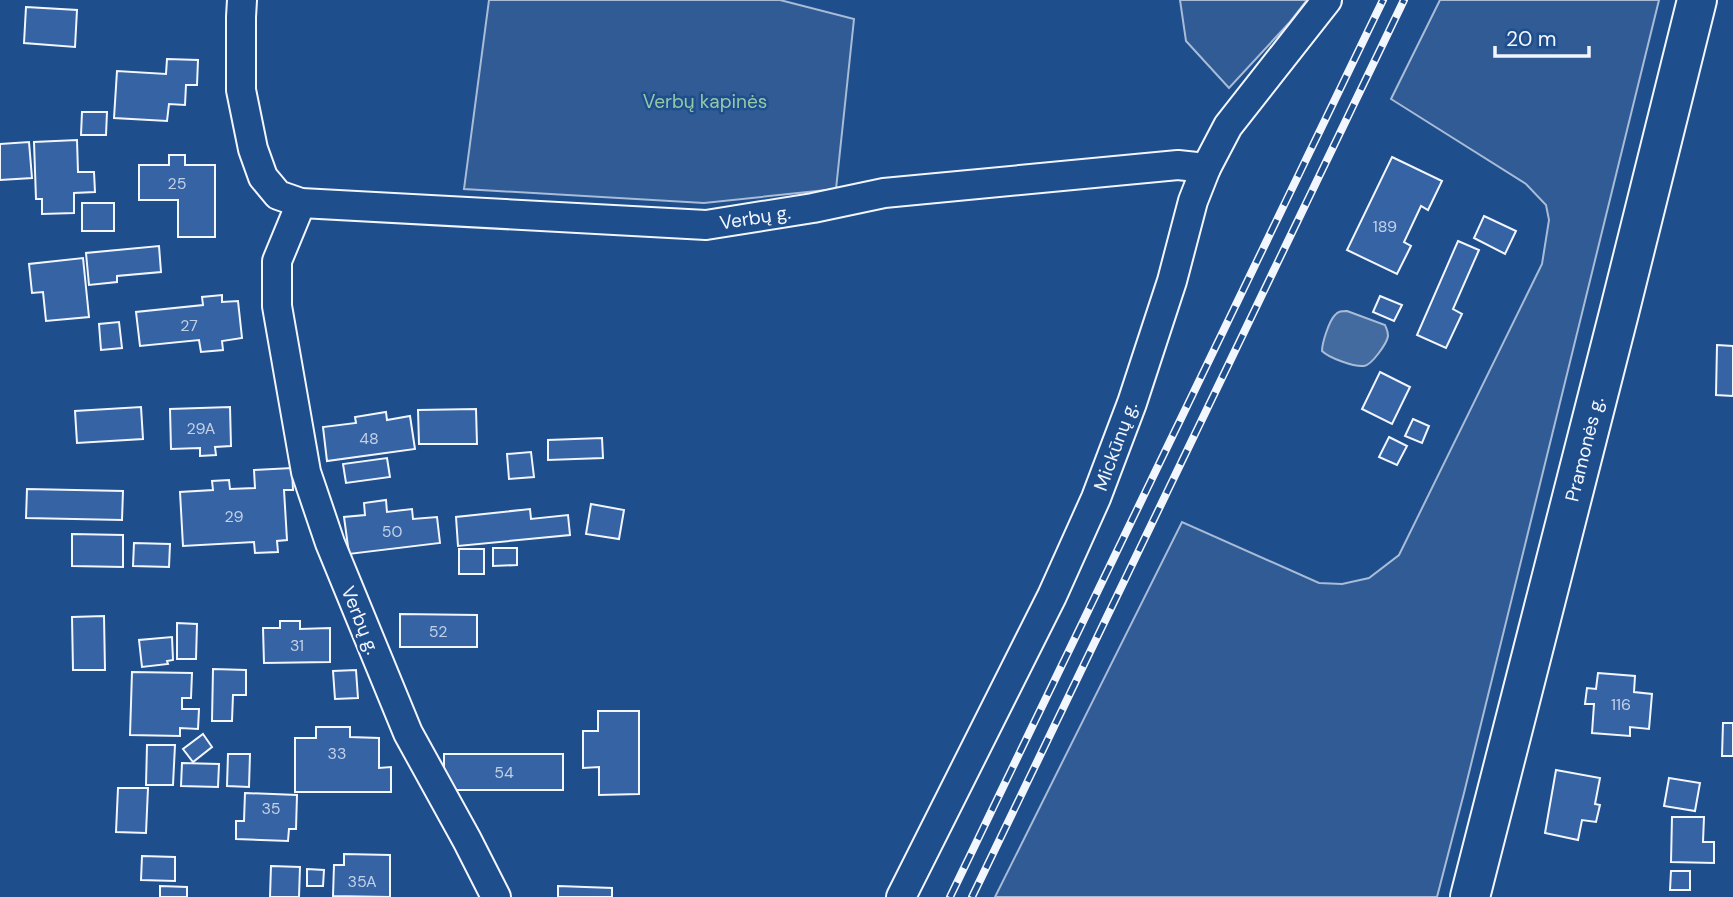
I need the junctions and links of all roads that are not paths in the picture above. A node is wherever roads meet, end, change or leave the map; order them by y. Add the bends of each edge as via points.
1 (242, 0) edge
2 (1326, 0) edge
3 (1697, 0) edge
4 (1206, 168) junction
5 (302, 203) junction
6 (496, 897) edge
7 (901, 897) edge
8 (1469, 897) edge

1 - 5 street, Verbų g. via 241,90 253,149 263,177 278,195
2 - 4 street, Mickūnų g. via 1228,126
3 - 8 main road, Pramonės g.
4 - 5 street, Verbų g. via 1178,165 884,193 706,225
4 - 7 street, Mickūnų g. via 1132,403 1096,498
5 - 6 street, Verbų g. via 278,261 277,306 306,472 408,733

